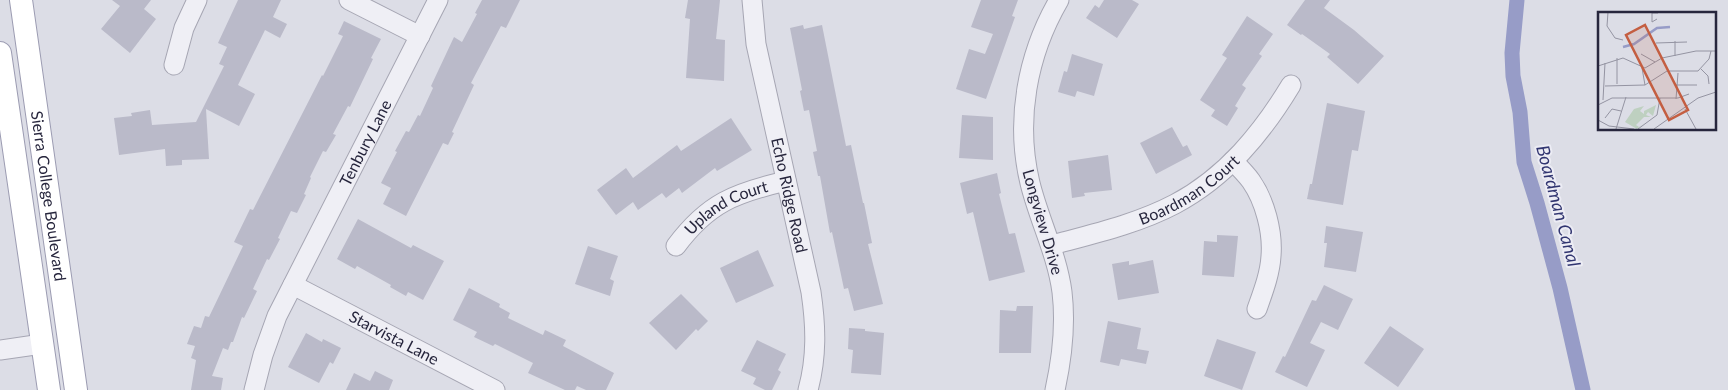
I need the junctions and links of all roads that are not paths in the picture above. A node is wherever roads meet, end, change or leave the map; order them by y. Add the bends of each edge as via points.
1 (21, 0) edge
2 (196, 0) edge
3 (349, 0) edge
4 (438, 0) edge
5 (752, 0) edge
6 (1059, 0) edge
7 (420, 36) junction
8 (0, 53) edge
9 (174, 65) dead end
10 (1291, 85) dead end
11 (1233, 161) junction
12 (786, 181) junction
13 (676, 246) dead end
14 (1052, 246) junction
15 (293, 285) junction
16 (1257, 309) dead end
17 (42, 344) junction
18 (0, 350) edge
19 (49, 390) edge
20 (76, 390) edge
21 (254, 390) edge
22 (495, 390) edge
23 (808, 390) edge
24 (1055, 390) edge

1 - 20 main road, Sierra College Boulevard
2 - 9 street
3 - 7 street
4 - 7 street, Tenbury Lane
5 - 12 street, Echo Ridge Road via 756,44
6 - 14 street, Longview Drive via 1033,63 1023,116 1030,184
7 - 15 street, Tenbury Lane
8 - 17 main road, Sierra College Boulevard
10 - 11 street, Boardman Court via 1264,126
11 - 14 street, Boardman Court via 1175,204
11 - 16 street via 1260,196 1270,236 1269,273
12 - 13 street, Upland Court via 722,202 698,220
12 - 23 street, Echo Ridge Road via 815,319 813,371
14 - 24 street, Longview Drive via 1062,291 1063,313
15 - 21 street, Tenbury Lane via 270,334
15 - 22 street, Starvista Lane
17 - 18 street
17 - 19 main road, Sierra College Boulevard

